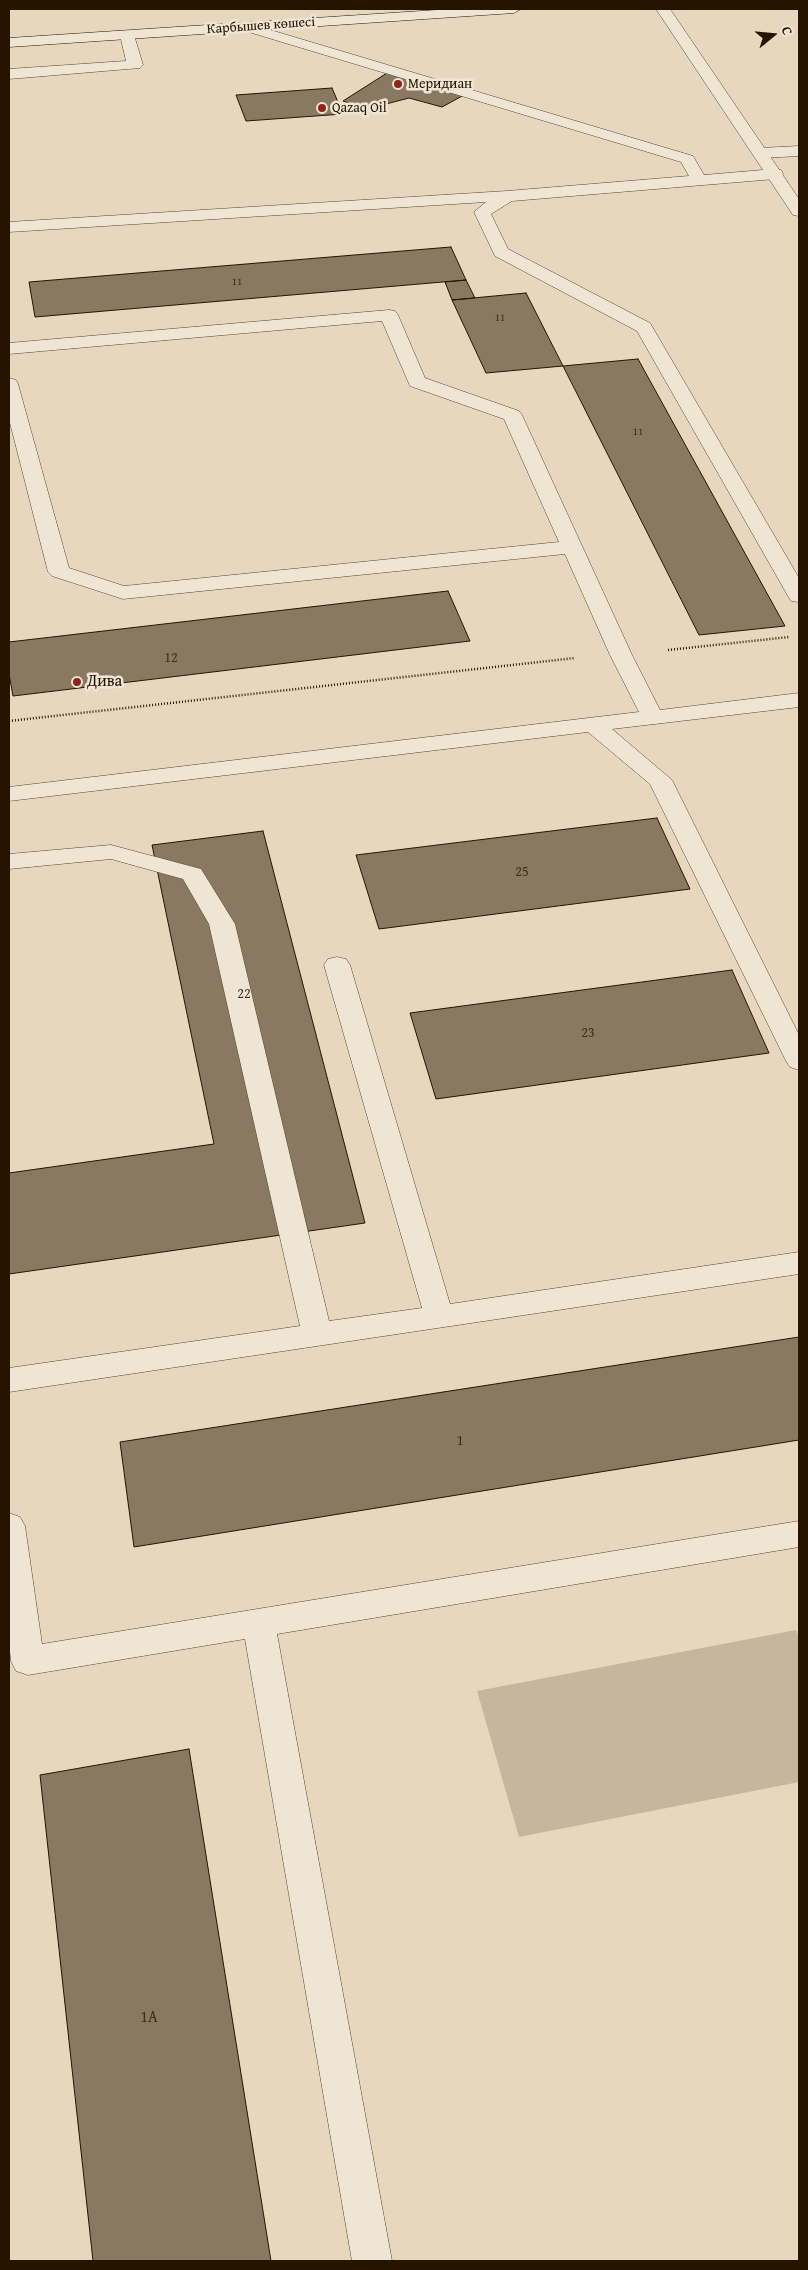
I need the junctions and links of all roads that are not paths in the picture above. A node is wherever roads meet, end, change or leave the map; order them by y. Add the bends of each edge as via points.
1 (514, 9) edge
2 (662, 9) edge
3 (247, 27) junction
4 (127, 35) junction
5 (9, 43) edge
6 (9, 74) edge
7 (799, 151) edge
8 (761, 153) junction
9 (775, 174) junction
10 (699, 180) junction
11 (508, 196) junction
12 (799, 211) edge
13 (9, 227) edge
14 (9, 349) edge
15 (9, 384) edge
16 (571, 547) junction
17 (799, 596) edge
18 (799, 700) edge
19 (653, 718) junction
20 (593, 725) junction
21 (9, 794) edge
22 (9, 862) edge
23 (337, 965) dead end
24 (799, 1061) edge
25 (799, 1264) edge
26 (439, 1316) junction
27 (317, 1334) junction
28 (9, 1380) edge
29 (9, 1526) edge
30 (799, 1534) edge
31 (259, 1623) junction
32 (372, 2261) edge

1 - 3 main road, Карбышев көшесі
2 - 8 main road
3 - 4 main road, Карбышев көшесі
3 - 10 main road via 687,159
4 - 5 main road, Карбышев көшесі
4 - 6 main road via 135,65
7 - 8 main road
8 - 9 main road
9 - 10 main road
9 - 12 main road
10 - 11 main road
11 - 13 main road
11 - 17 main road via 482,212 501,252 644,327
14 - 16 main road via 389,315 417,382 512,415
15 - 16 main road via 59,572 123,593
16 - 19 main road
18 - 19 main road
19 - 20 main road
20 - 21 main road
20 - 24 main road via 660,780
22 - 27 main road via 111,852 192,874 222,924
23 - 26 main road
25 - 26 main road
26 - 27 main road
27 - 28 main road
29 - 31 main road via 28,1662
30 - 31 main road
31 - 32 main road

